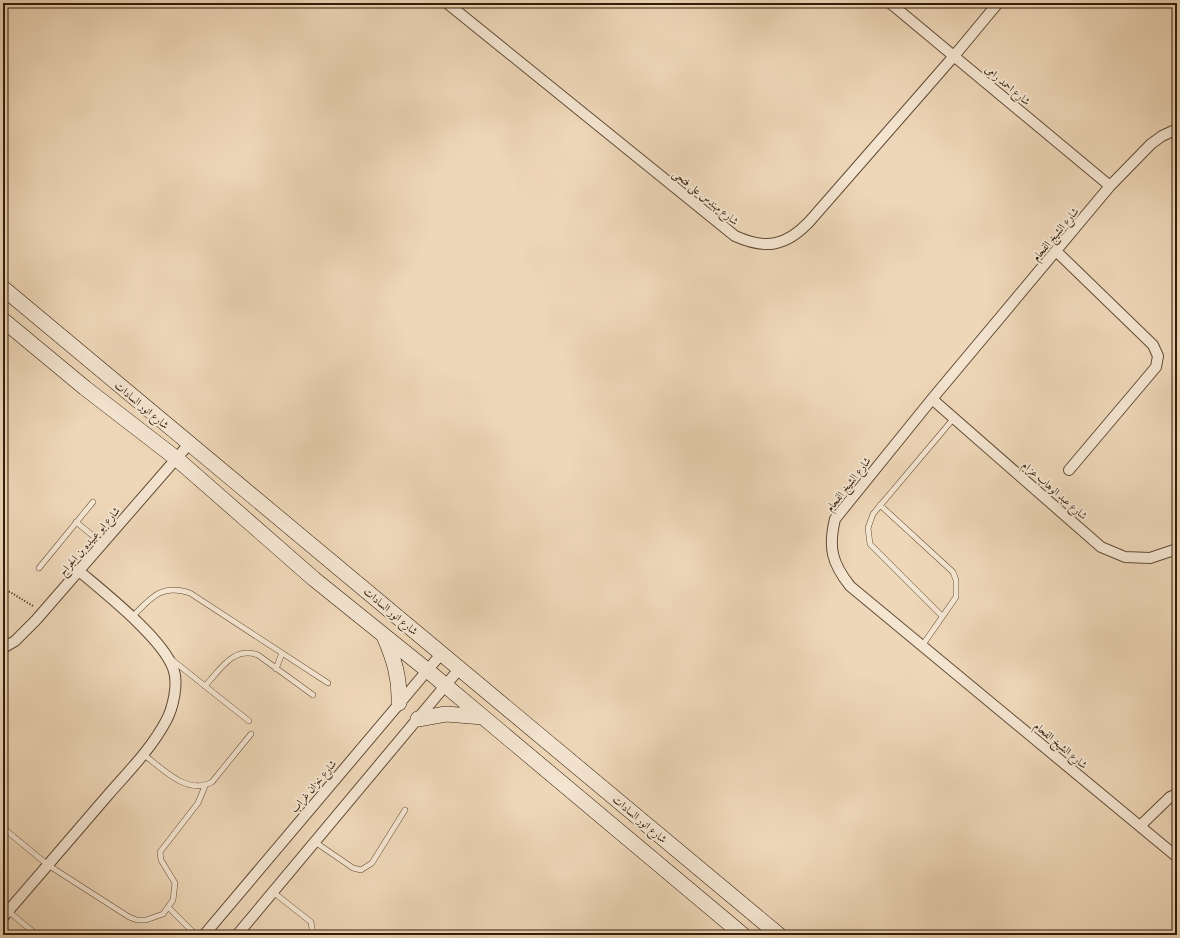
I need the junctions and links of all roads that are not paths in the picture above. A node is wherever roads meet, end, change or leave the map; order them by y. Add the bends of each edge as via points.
1 (447, 3) edge
2 (890, 3) edge
3 (998, 3) edge
4 (954, 56) junction
5 (1177, 130) edge
6 (1110, 186) junction
7 (1057, 252) junction
8 (3, 288) edge
9 (3, 320) edge
10 (932, 399) junction
11 (954, 418) junction
12 (189, 444) junction
13 (177, 459) junction
14 (1069, 470) dead end
15 (93, 502) dead end
16 (880, 505) junction
17 (76, 522) junction
18 (103, 544) junction
19 (1177, 549) edge
20 (39, 568) dead end
21 (79, 570) junction
22 (942, 616) junction
23 (132, 617) junction
24 (382, 634) junction
25 (922, 646) junction
26 (3, 648) edge
27 (282, 653) junction
28 (442, 653) junction
29 (167, 656) junction
30 (460, 668) junction
31 (276, 669) junction
32 (427, 670) junction
33 (328, 683) dead end
34 (205, 686) junction
35 (446, 686) junction
36 (313, 695) dead end
37 (399, 703) junction
38 (483, 717) junction
39 (418, 719) junction
40 (249, 721) dead end
41 (251, 734) dead end
42 (143, 754) junction
43 (206, 786) junction
44 (1177, 794) edge
45 (405, 810) dead end
46 (1140, 826) junction
47 (3, 828) edge
48 (315, 842) junction
49 (1177, 857) edge
50 (48, 865) junction
51 (273, 892) junction
52 (169, 908) junction
53 (6, 914) edge
54 (37, 935) edge
55 (196, 935) edge
56 (204, 935) edge
57 (236, 935) edge
58 (313, 935) edge
59 (743, 935) edge
60 (779, 935) edge

1 - 4 street, شارع مهندس على فتحى via 735,236 756,244 783,242 798,234
2 - 4 street, شارع احمد رامى
3 - 4 street, شارع مهندس على فتحى
4 - 6 street, شارع احمد رامى
5 - 6 street, شارع الشيخ الفحام via 1151,144
6 - 7 street, شارع الشيخ الفحام
7 - 10 street, شارع الشيخ الفحام
7 - 14 street via 1153,345 1158,356 1156,367
8 - 12 street, شارع انور السادات
9 - 13 street, شارع انور السادات
10 - 11 street, شارع عبد الوهاب عزام
10 - 25 street, شارع الشيخ الفحام via 835,519 831,537 832,555 839,572 850,586
11 - 16 lane
11 - 19 street, شارع عبد الوهاب عزام via 1101,547 1125,557 1150,558
12 - 13 street, شارع ابو عبيده بن الجراح
12 - 28 street, شارع انور السادات
13 - 18 street, شارع ابو عبيده بن الجراح
13 - 24 street, شارع انور السادات via 314,579
15 - 17 lane
16 - 22 lane via 870,521 870,544
16 - 22 lane via 953,572 956,580 956,597
17 - 18 lane
17 - 20 lane
18 - 21 street, شارع ابو عبيده بن الجراح
21 - 23 street
21 - 26 street, شارع ابو عبيده بن الجراح via 15,641
22 - 25 lane
23 - 27 lane via 157,594 171,589 181,590 190,593
23 - 29 street
24 - 32 street, شارع انور السادات
24 - 37 street via 398,673
25 - 46 street, شارع الشيخ الفحام
27 - 31 lane
27 - 33 lane
28 - 30 street, شارع انور السادات
28 - 32 street, شارع خزان غراب
29 - 34 lane
29 - 42 street via 174,670 172,705 167,720
30 - 35 street
30 - 60 street, شارع انور السادات
31 - 34 lane via 258,655 243,653 230,659
31 - 36 lane
32 - 35 street, شارع انور السادات
32 - 37 street, شارع خزان غراب
34 - 40 lane
35 - 38 street, شارع انور السادات
35 - 39 street
37 - 56 street, شارع خزان غراب
38 - 39 street via 446,714
38 - 59 street, شارع انور السادات
39 - 48 street
41 - 43 lane
42 - 43 lane via 183,783 195,787
42 - 50 street
43 - 52 lane via 198,803 160,852 161,860 175,883 175,894
44 - 46 street via 1170,797
45 - 48 lane via 372,863 361,870 353,868
46 - 49 street, شارع الشيخ الفحام
47 - 50 lane
48 - 51 street
50 - 52 lane via 129,917 146,920 162,914
50 - 53 street
51 - 57 street
51 - 58 lane via 311,922
52 - 55 lane
53 - 54 lane

